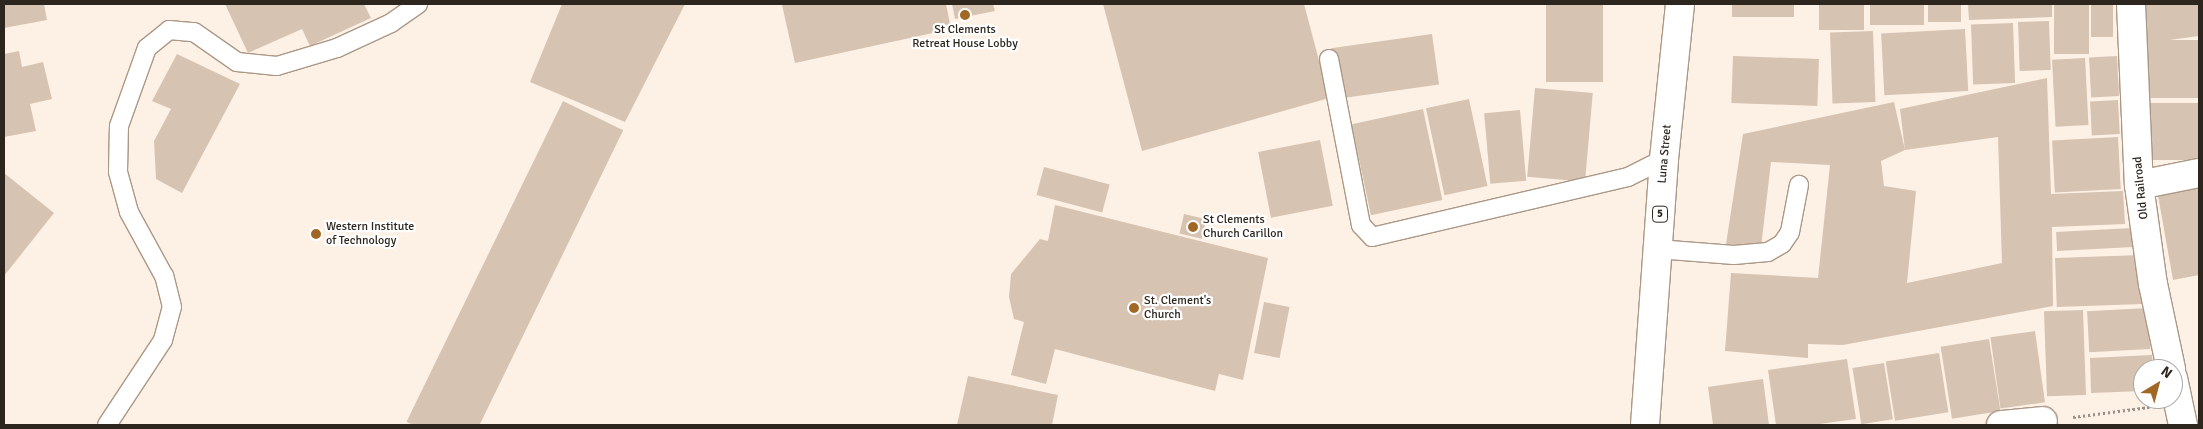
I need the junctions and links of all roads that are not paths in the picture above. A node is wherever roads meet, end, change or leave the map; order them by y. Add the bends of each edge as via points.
1 (418, 4) edge
2 (1680, 4) edge
3 (2131, 4) edge
4 (1328, 59) dead end
5 (1664, 159) junction
6 (2199, 173) edge
7 (2139, 184) junction
8 (1799, 185) dead end
9 (1658, 249) junction
10 (2169, 359) edge
11 (2043, 421) road end
12 (107, 425) edge
13 (1645, 425) edge
14 (2001, 425) edge

1 - 12 lane via 391,23 337,48 277,66 237,62 194,32 169,30 147,48 119,126 118,172 129,212 164,276 172,307 163,340
2 - 5 street, Luna Street / 5
3 - 7 street, Old Railroad
4 - 5 lane via 1361,225 1372,237 1628,177
5 - 9 street, Luna Street / 5
6 - 7 street
7 - 10 street, Old Railroad via 2153,284
8 - 9 lane via 1790,232 1782,244 1768,252 1734,255
9 - 13 street, Luna Street / 5
11 - 14 street

